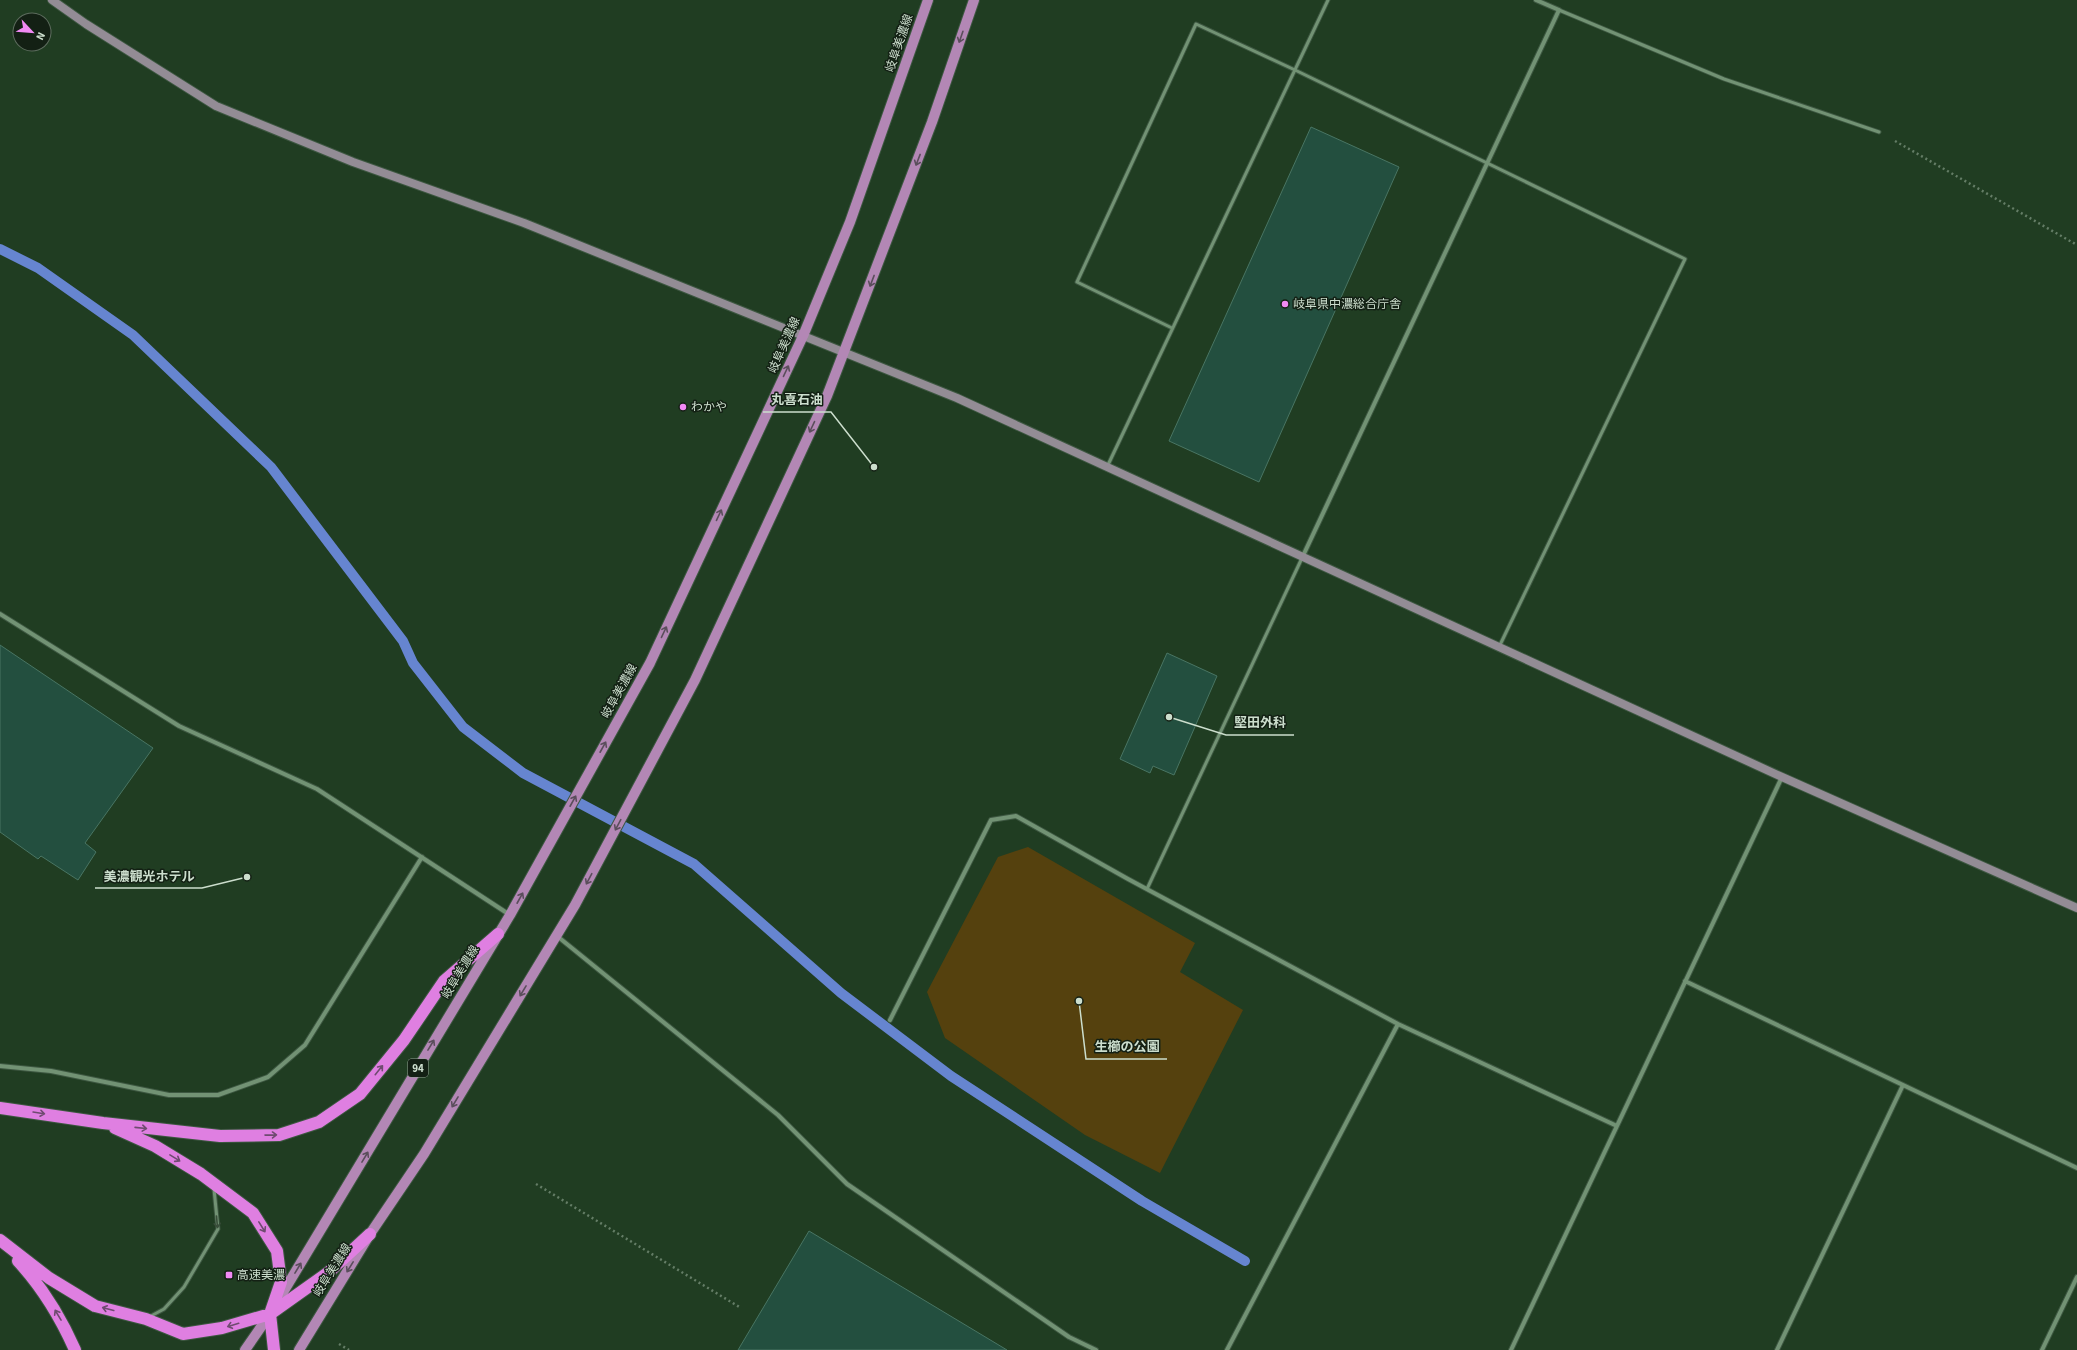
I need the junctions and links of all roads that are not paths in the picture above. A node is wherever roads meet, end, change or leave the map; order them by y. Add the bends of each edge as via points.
1 (52, 0) edge
2 (928, 0) edge
3 (974, 0) edge
4 (1328, 0) edge
5 (1536, 0) edge
6 (1559, 10) junction
7 (1295, 70) junction
8 (1879, 132) road end
9 (1487, 163) junction
10 (1172, 328) junction
11 (803, 336) junction
12 (844, 353) junction
13 (1107, 468) junction
14 (1302, 558) junction
15 (0, 614) edge
16 (1499, 647) junction
17 (1782, 777) junction
18 (422, 857) junction
19 (1147, 889) junction
20 (2077, 908) edge
21 (510, 915) junction
22 (498, 934) junction
23 (556, 936) junction
24 (1685, 982) junction
25 (890, 1020) dead end
26 (1398, 1024) junction
27 (0, 1066) edge
28 (1903, 1085) junction
29 (0, 1108) edge
30 (103, 1123) junction
31 (1617, 1126) junction
32 (2077, 1168) edge
33 (213, 1183) junction
34 (370, 1234) junction
35 (0, 1241) edge
36 (2077, 1277) edge
37 (270, 1314) junction
38 (146, 1319) junction
39 (75, 1350) edge
40 (245, 1350) edge
41 (274, 1350) edge
42 (299, 1350) edge
43 (1096, 1350) edge
44 (1227, 1350) edge
45 (1511, 1350) edge
46 (1777, 1350) edge
47 (2042, 1350) edge

1 - 11 street via 216,106 354,162 524,223
2 - 11 main road, 岐阜美濃線 / 94 via 850,222
3 -> 12 main road, 岐阜美濃線 via 932,122
4 - 7 lane
5 - 6 street
6 - 8 lane via 1724,79
6 - 9 street
7 - 9 lane
7 - 10 lane
7 - 10 lane via 1196,24 1077,282
9 - 14 street
9 - 16 lane via 1685,259
10 - 13 lane
11 - 12 street
21 -> 11 main road, 岐阜美濃線 / 94 via 650,663
12 - 13 street via 957,398
12 -> 23 main road, 岐阜美濃線 via 827,396 695,680
13 - 14 street
14 - 16 street
14 - 19 lane
15 - 18 street via 179,726 317,789
16 - 17 street
17 - 20 street
17 - 24 street
18 - 21 street
18 - 27 street via 305,1045 268,1077 218,1095 168,1095 52,1071
19 - 25 street via 1016,816 992,820
19 - 26 street
21 - 22 main road, 岐阜美濃線 / 94
30 -> 22 highway via 220,1136 279,1135 319,1122 360,1094 404,1040 444,981
37 -> 22 main road, 岐阜美濃線 / 94
23 -> 34 main road, 岐阜美濃線 via 424,1154
23 - 43 street via 778,1115 848,1184 1069,1337
24 - 28 street
24 - 31 street
26 - 31 street
26 - 44 street
28 - 32 street
28 - 46 street
29 -> 30 highway
30 -> 33 highway via 155,1146
31 - 45 street
33 -> 37 highway via 253,1213 277,1251 281,1282
33 -> 38 lane via 218,1230 184,1287 164,1309
34 - 37 highway via 329,1272
34 -> 42 main road, 岐阜美濃線
38 -> 35 highway via 96,1306 49,1278
39 -> 35 highway via 39,1284
36 - 47 street
37 -> 38 highway via 222,1328 182,1334
37 - 40 main road, 岐阜美濃線 / 94
37 - 41 highway

